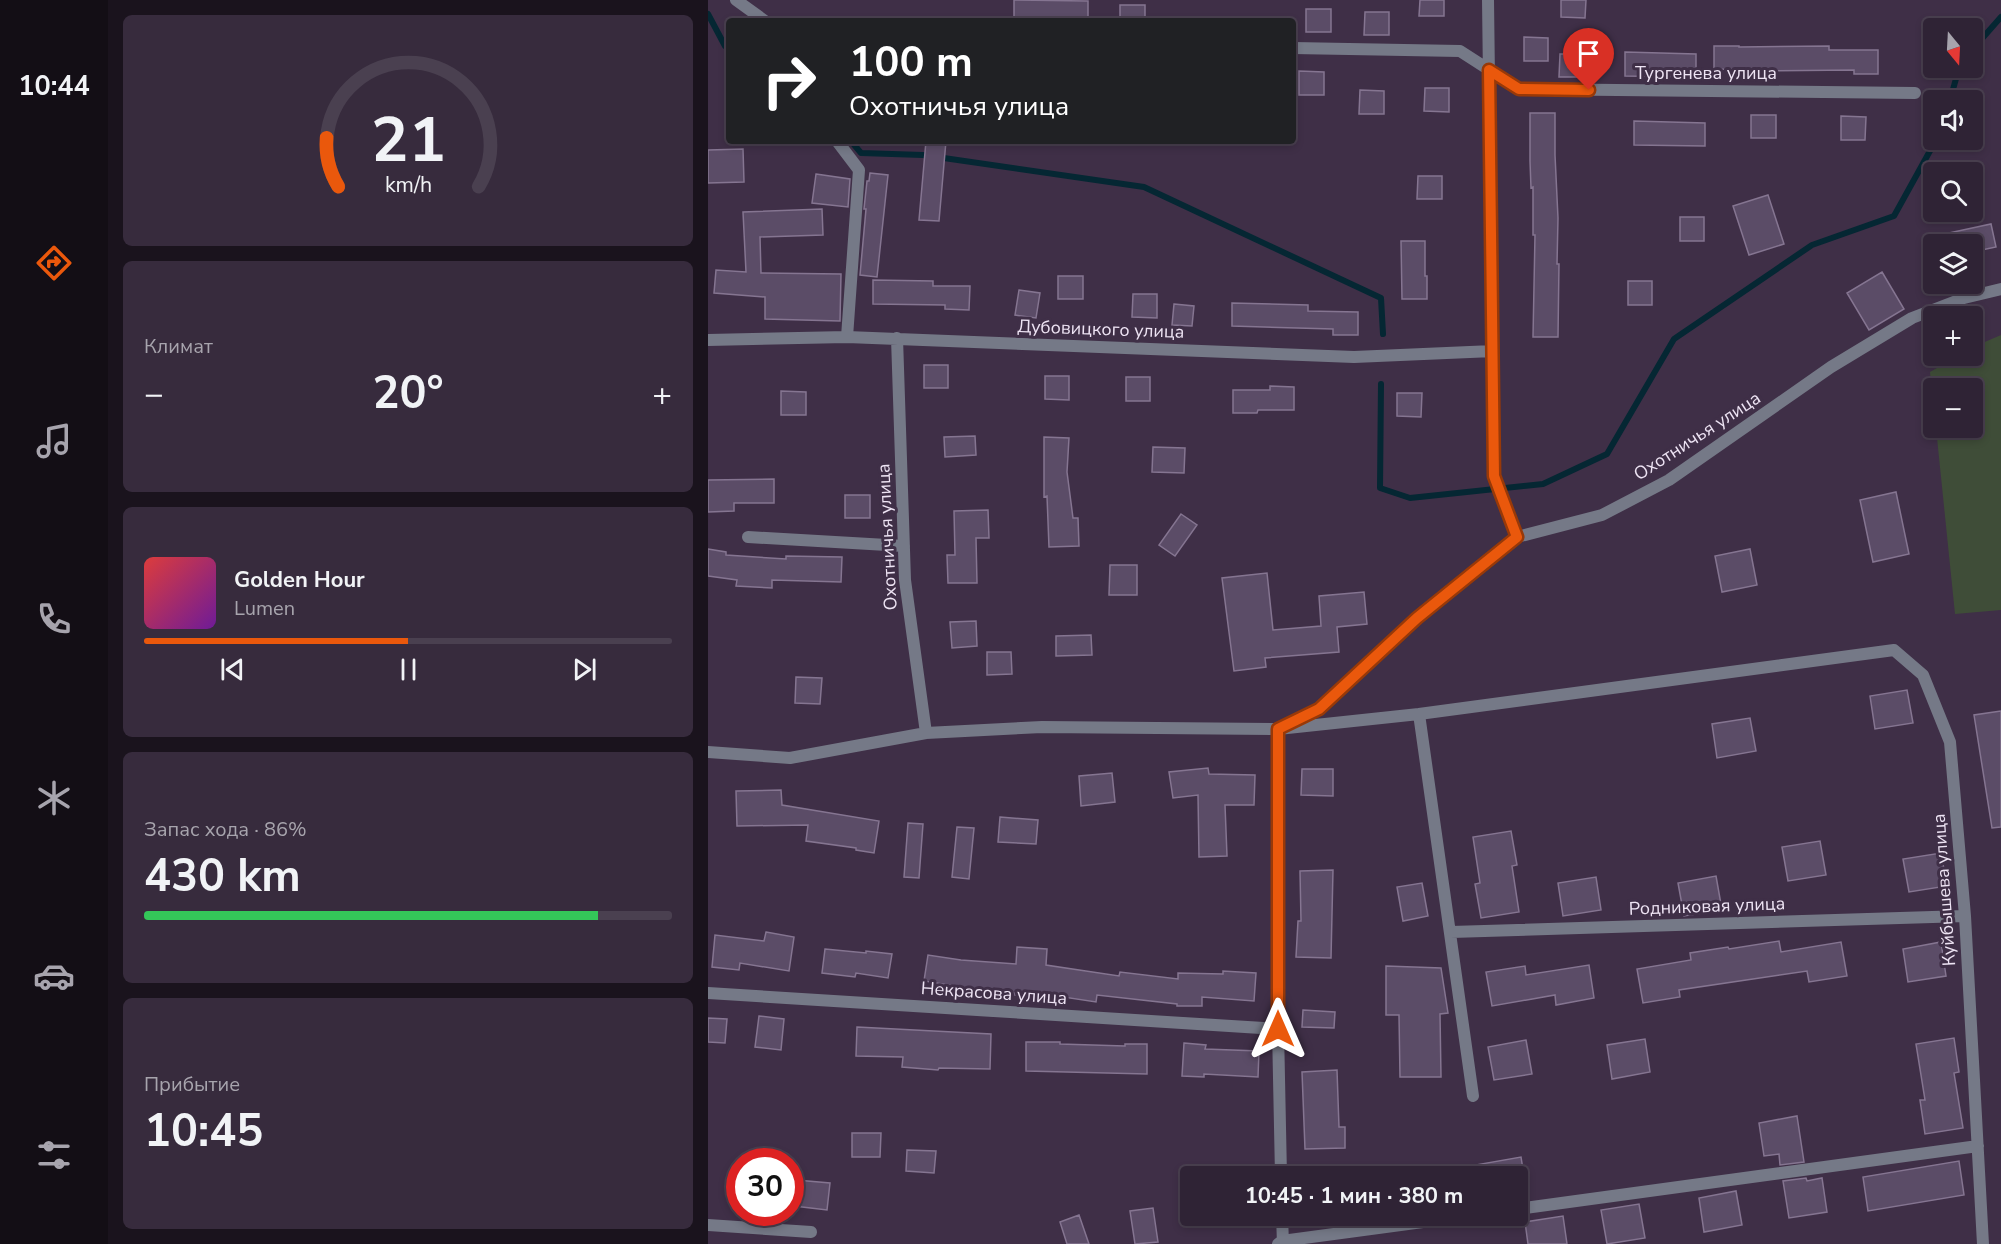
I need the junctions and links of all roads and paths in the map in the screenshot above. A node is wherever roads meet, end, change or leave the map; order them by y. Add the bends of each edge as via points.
1 (736, 0) edge
2 (1488, 0) edge
3 (761, 18) edge
4 (1296, 48) edge
5 (1489, 70) junction
6 (1915, 93) dead end
7 (839, 144) edge
8 (2001, 289) edge
9 (847, 337) junction
10 (897, 339) junction
11 (708, 340) edge
12 (1493, 351) junction
13 (748, 537) dead end
14 (1517, 537) junction
15 (904, 546) junction
16 (1894, 650) joint
17 (1419, 714) junction
18 (1278, 729) junction
19 (926, 733) junction
20 (708, 752) edge
21 (1965, 916) junction
22 (1450, 932) junction
23 (708, 993) edge
24 (1278, 1029) junction
25 (1473, 1096) dead end
26 (1978, 1146) junction
27 (1281, 1166) edge
28 (1528, 1208) edge
29 (708, 1225) edge
30 (1282, 1226) edge
31 (1399, 1226) edge
32 (812, 1232) dead end
33 (1281, 1243) edge
34 (1983, 1244) edge

1 - 3 street
2 - 5 street
4 - 5 street, Тургенева улица via 1460,51
5 - 6 street, Тургенева улица via 1519,89
5 - 12 street
7 - 9 street via 859,170
8 - 14 street, Охотничья улица via 1912,318 1831,367 1660,485 1602,515
9 - 10 street, Дубовицкого улица
9 - 11 street, Дубовицкого улица
10 - 12 street, Дубовицкого улица via 1354,357
10 - 15 street, Охотничья улица
12 - 14 street via 1494,476
13 - 15 street
14 - 18 street, Охотничья улица via 1417,618 1319,709
15 - 19 street, Охотничья улица via 904,580
16 - 17 street, Охотничья улица
16 - 21 street, Куйбышева улица via 1923,675 1950,742
17 - 18 street, Охотничья улица
17 - 22 street
18 - 19 street, Охотничья улица via 1042,727
18 - 24 street
19 - 20 street, Охотничья улица via 790,758
21 - 22 street, Родниковая улица
21 - 26 street, Куйбышева улица
22 - 25 street
23 - 24 street, Некрасова улица
24 - 27 street
26 - 28 street
26 - 34 street, Куйбышева улица
29 - 32 street
30 - 33 street
31 - 33 street

